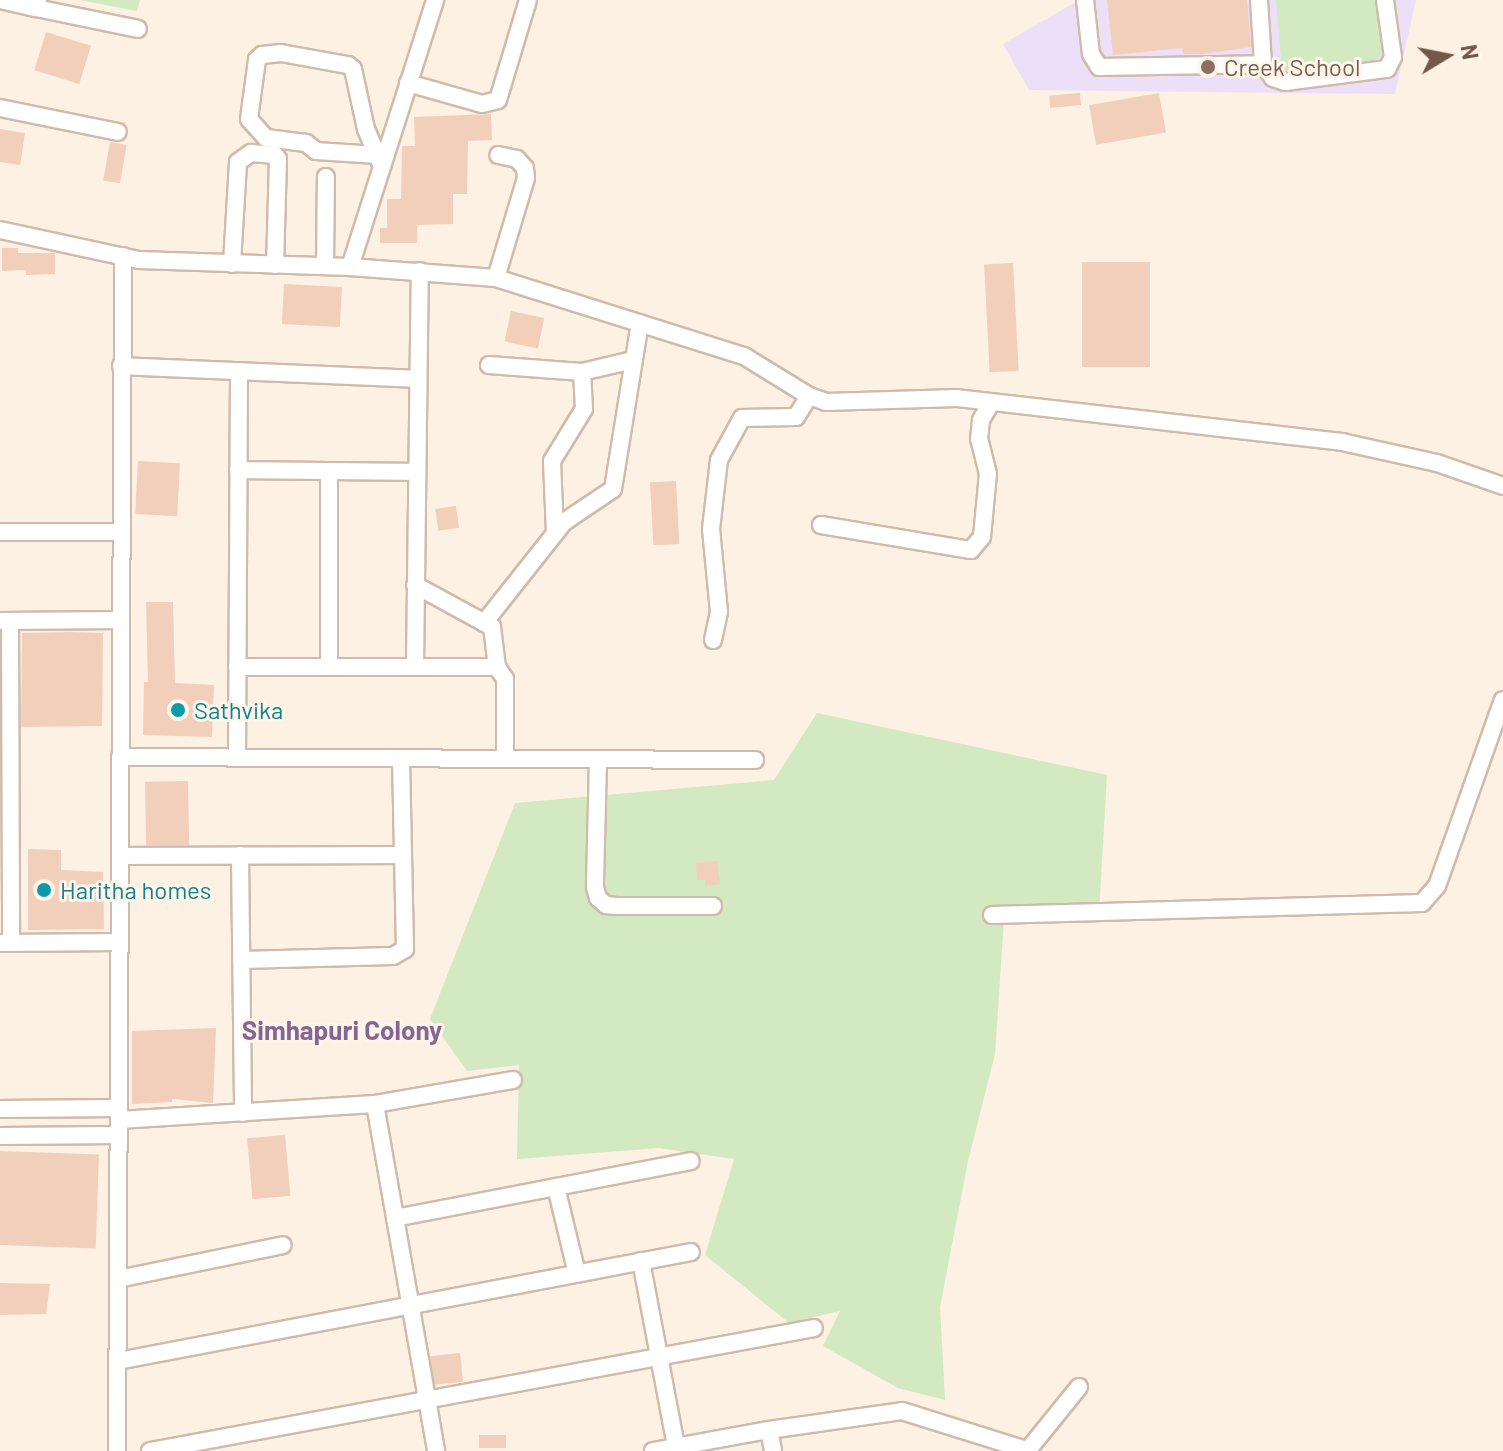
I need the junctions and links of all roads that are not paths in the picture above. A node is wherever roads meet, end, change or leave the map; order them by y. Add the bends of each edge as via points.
1 (0, 0) edge
2 (435, 0) edge
3 (528, 0) edge
4 (1085, 0) edge
5 (1259, 0) edge
6 (1385, 0) edge
7 (37, 4) edge
8 (138, 29) dead end
9 (1263, 64) junction
10 (408, 83) junction
11 (0, 108) edge
12 (118, 132) dead end
13 (498, 155) dead end
14 (380, 161) junction
15 (326, 177) dead end
16 (0, 230) edge
17 (123, 256) junction
18 (232, 264) junction
19 (275, 265) junction
20 (325, 266) junction
21 (350, 267) junction
22 (420, 271) junction
23 (496, 278) junction
24 (640, 323) junction
25 (633, 360) junction
26 (489, 365) dead end
27 (121, 366) junction
28 (239, 371) junction
29 (582, 372) junction
30 (418, 379) junction
31 (809, 396) junction
32 (991, 403) junction
33 (238, 470) junction
34 (329, 471) junction
35 (417, 472) junction
36 (1503, 486) edge
37 (821, 525) dead end
38 (0, 532) edge
39 (121, 532) junction
40 (555, 533) junction
41 (415, 585) junction
42 (121, 620) junction
43 (5, 621) edge
44 (484, 623) junction
45 (713, 640) dead end
46 (329, 666) junction
47 (415, 666) junction
48 (237, 667) junction
49 (497, 667) junction
50 (1503, 700) edge
51 (5, 757) edge
52 (120, 757) junction
53 (237, 758) junction
54 (401, 759) junction
55 (505, 759) junction
56 (598, 760) junction
57 (755, 760) dead end
58 (5, 851) edge
59 (240, 855) junction
60 (403, 855) junction
61 (120, 856) junction
62 (713, 906) dead end
63 (992, 915) dead end
64 (119, 942) junction
65 (6, 943) edge
66 (241, 960) junction
67 (513, 1080) dead end
68 (375, 1104) junction
69 (0, 1109) edge
70 (243, 1113) junction
71 (119, 1121) junction
72 (0, 1136) edge
73 (691, 1161) dead end
74 (556, 1187) junction
75 (395, 1218) junction
76 (283, 1245) dead end
77 (691, 1252) dead end
78 (641, 1261) junction
79 (577, 1274) junction
80 (118, 1279) junction
81 (411, 1305) junction
82 (814, 1328) dead end
83 (659, 1357) junction
84 (118, 1361) junction
85 (1079, 1387) dead end
86 (427, 1400) junction
87 (769, 1430) junction
88 (676, 1449) edge
89 (1029, 1450) edge
90 (117, 1451) edge
91 (150, 1451) edge
92 (436, 1451) edge
93 (653, 1451) edge
94 (773, 1451) edge

1 - 7 street
2 - 10 street
3 - 10 street via 498,100 482,104
4 - 9 street via 1091,54 1099,67
5 - 9 street
6 - 9 street via 1393,57 1387,69 1285,82 1273,78
7 - 8 street
10 - 14 street
11 - 12 street
13 - 23 street via 517,159 526,178
14 - 14 street via 266,138 249,119 257,60 271,52 348,65 357,77 366,129
14 - 21 street
15 - 20 street
16 - 17 street
17 - 18 street
17 - 27 street
18 - 19 street
18 - 19 street via 238,162 251,153 278,159
19 - 20 street
20 - 21 street
21 - 22 street
22 - 23 street
22 - 30 street
23 - 24 street
24 - 25 street
24 - 31 street via 744,356
25 - 29 street
25 - 40 street via 613,489
26 - 29 street
27 - 28 street
27 - 39 street
28 - 30 street
28 - 33 street
29 - 40 street via 584,409 552,461
30 - 35 street
31 - 32 street via 841,403 928,397
31 - 45 street via 796,417 742,418 719,460 711,529 719,612
32 - 36 street via 1342,442 1437,463
32 - 37 street via 981,420 979,439 988,474 982,537 971,550
33 - 34 street
33 - 48 street
34 - 35 street
34 - 46 street
35 - 41 street
38 - 39 street
39 - 42 street
40 - 44 street
41 - 44 street
41 - 47 street
42 - 43 street
42 - 52 street
43 - 51 street
44 - 49 street via 492,627
46 - 47 street
46 - 48 street
47 - 49 street
48 - 53 street
49 - 55 street via 505,679
50 - 63 street via 1437,886 1422,903
51 - 58 street
52 - 53 street
52 - 61 street
53 - 54 street
54 - 55 street
54 - 60 street
55 - 56 street
56 - 57 street
56 - 62 street via 598,898 616,906
58 - 65 street
59 - 60 street
59 - 61 street
59 - 66 street
60 - 66 street via 406,942 399,954
61 - 64 street
64 - 65 street
64 - 71 street
66 - 70 street
67 - 68 street
68 - 70 street
68 - 75 street
69 - 71 street
70 - 71 street
71 - 72 street
71 - 80 street
73 - 74 street
74 - 75 street
74 - 79 street
75 - 81 street
76 - 80 street
77 - 78 street
78 - 79 street
78 - 83 street
79 - 81 street
80 - 84 street
81 - 84 street
81 - 86 street
82 - 83 street
83 - 86 street
83 - 88 street
84 - 90 street
85 - 89 street
86 - 91 street
86 - 92 street
87 - 88 street
87 - 89 street via 902,1411
87 - 94 street
88 - 93 street

